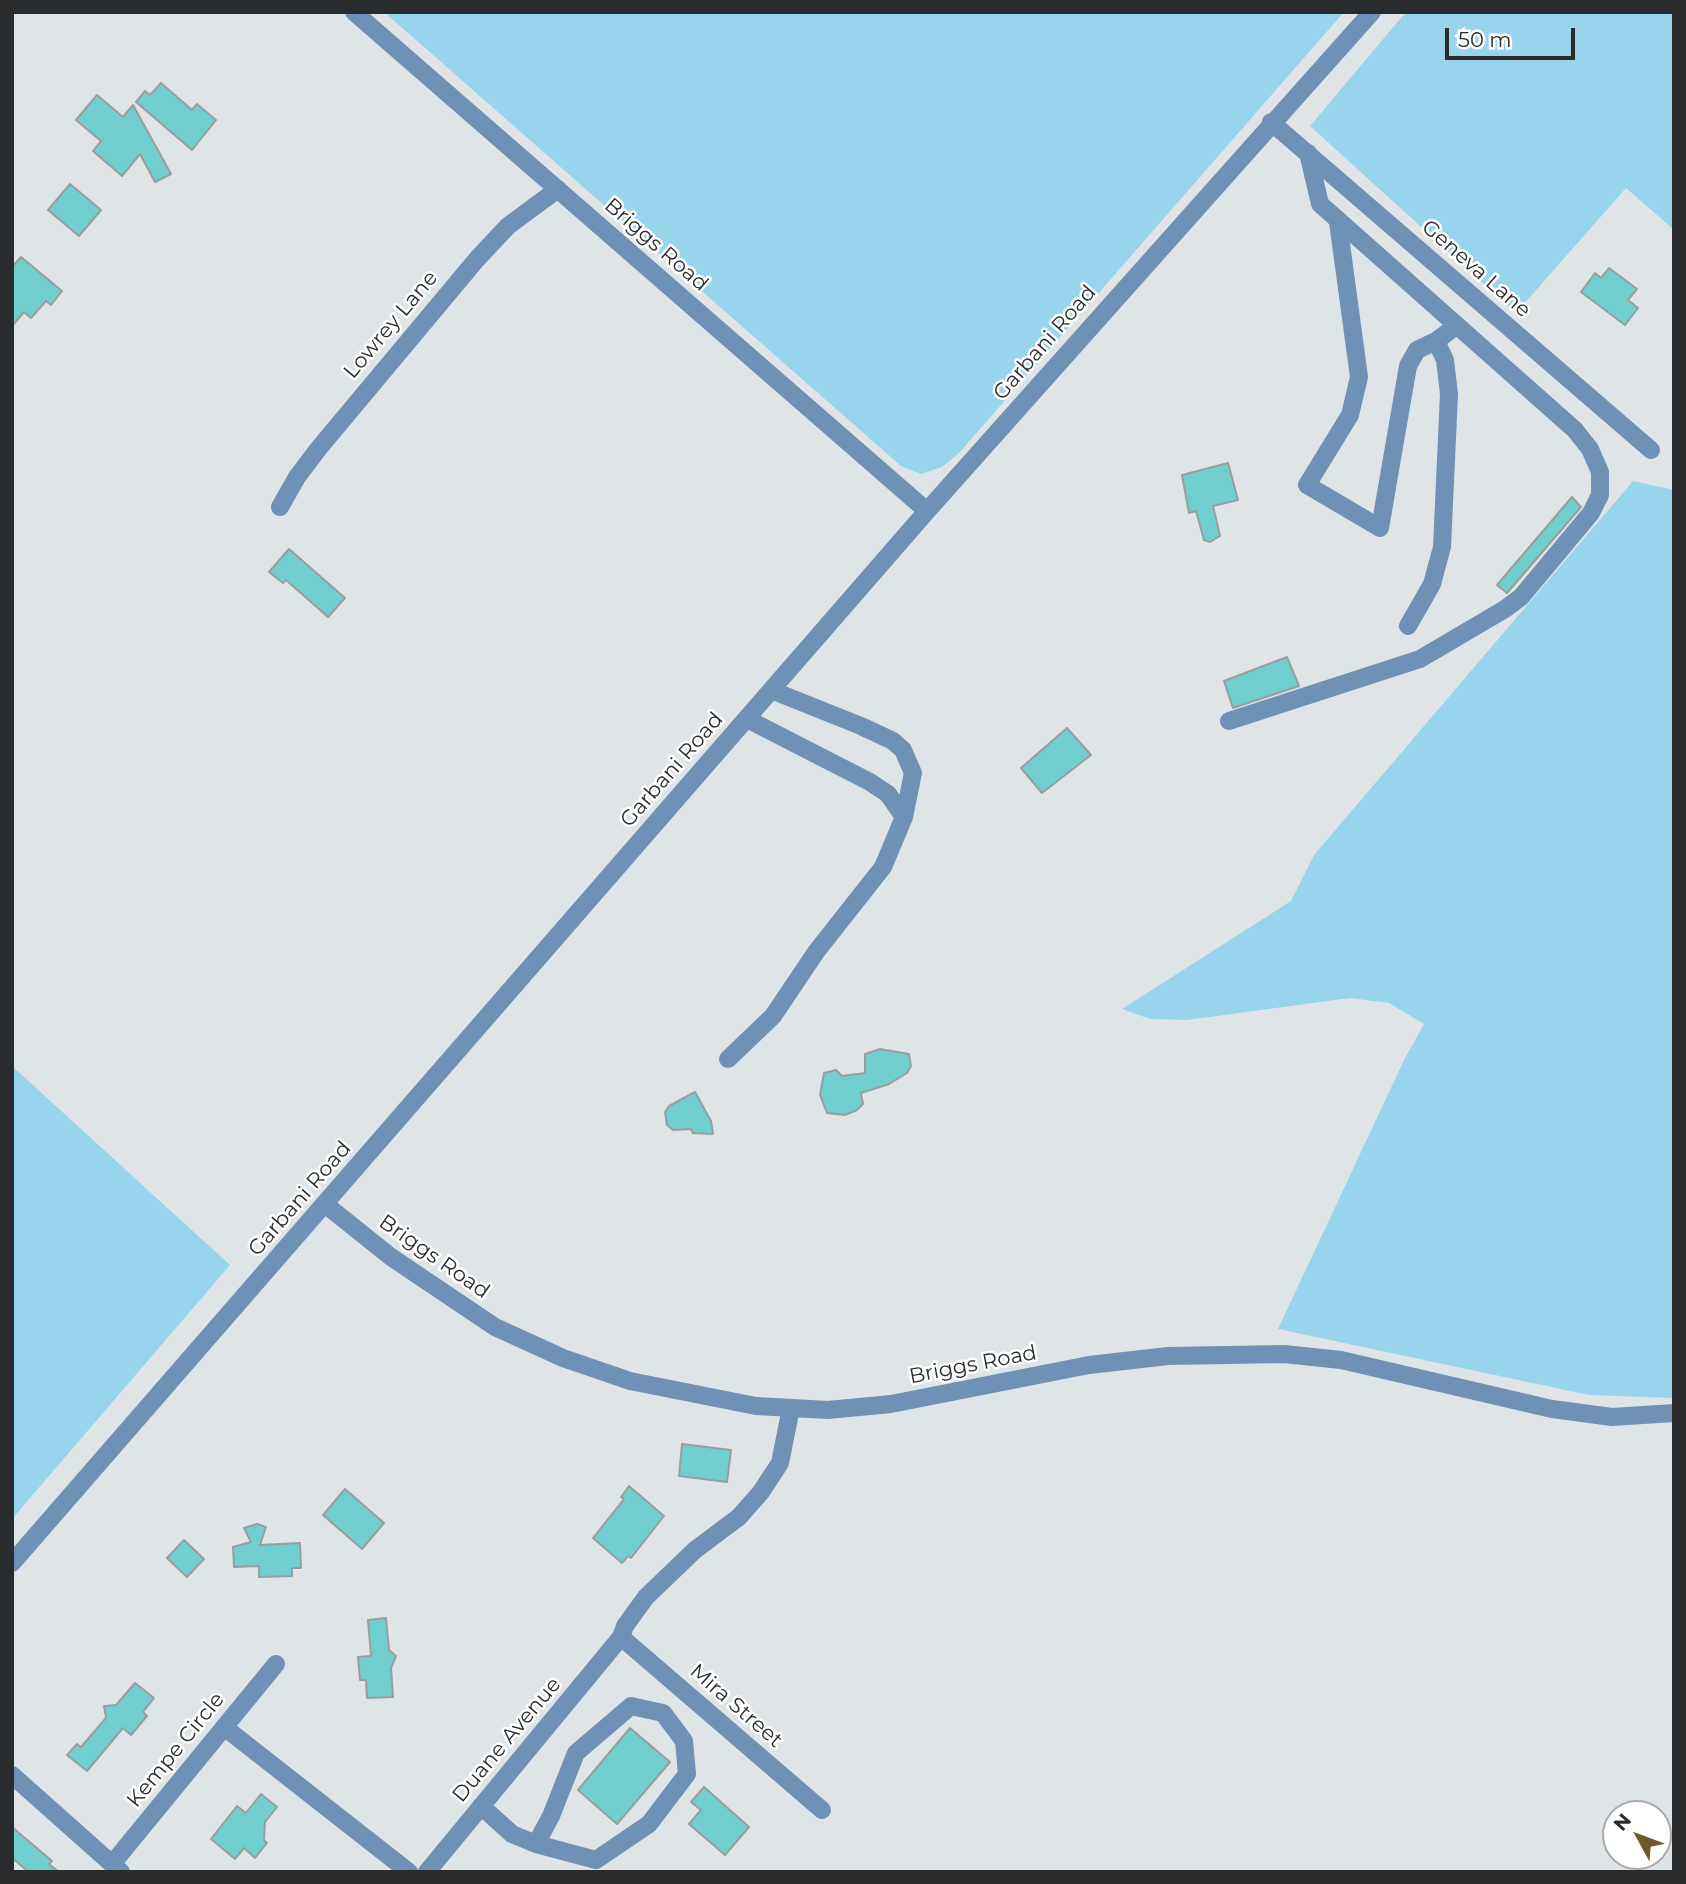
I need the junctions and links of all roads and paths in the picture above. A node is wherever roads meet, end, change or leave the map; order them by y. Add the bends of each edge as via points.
1 (354, 12) edge
2 (1372, 12) edge
3 (1271, 121) junction
4 (1308, 153) junction
5 (558, 189) junction
6 (1338, 222) junction
7 (1456, 326) junction
8 (1436, 341) junction
9 (1651, 450) dead end
10 (280, 507) dead end
11 (927, 511) junction
12 (1408, 626) dead end
13 (771, 690) junction
14 (747, 719) junction
15 (1229, 721) dead end
16 (904, 817) junction
17 (728, 1059) dead end
18 (326, 1205) junction
19 (792, 1408) junction
20 (1674, 1413) edge
21 (12, 1563) edge
22 (621, 1637) junction
23 (276, 1664) dead end
24 (224, 1727) junction
25 (12, 1775) edge
26 (481, 1806) junction
27 (822, 1810) dead end
28 (536, 1844) junction
29 (117, 1868) edge
30 (408, 1872) edge
31 (427, 1872) edge

1 - 5 street, Briggs Road
2 - 3 street, Garbani Road
3 - 4 street, Geneva Lane
3 - 11 street, Garbani Road
4 - 6 street via 1320,204
4 - 9 street, Geneva Lane
5 - 10 street, Lowrey Lane via 509,226 477,259 327,438
5 - 11 street, Briggs Road
6 - 7 street
6 - 8 street via 1359,377 1350,415 1307,485 1380,528 1408,366 1417,350
7 - 8 street
7 - 15 street via 1553,410 1590,449 1600,472 1601,495 1591,513 1521,597 1420,659
8 - 12 street via 1445,360 1448,394 1442,547 1432,584
11 - 13 street, Garbani Road
13 - 14 street, Garbani Road
13 - 16 street via 861,726 903,750 913,772
14 - 16 street via 870,782 888,794
14 - 18 street, Garbani Road
16 - 17 street via 883,867 773,1016
18 - 19 street, Briggs Road via 441,1293 495,1327 563,1359 676,1391
18 - 21 street, Garbani Road
19 - 20 street, Briggs Road via 891,1404 1089,1365 1226,1353 1341,1360 1552,1409 1612,1417
19 - 22 street, Duane Avenue via 780,1463 761,1492 739,1517 695,1550 646,1597
22 - 26 street, Duane Avenue
22 - 27 street, Mira Street
23 - 24 street, Kempe Circle
24 - 29 street, Kempe Circle
24 - 30 street
25 - 29 street
26 - 28 street via 513,1834
26 - 31 street, Duane Avenue
28 - 28 street via 576,1753 631,1706 663,1713 684,1741 687,1774 649,1824 596,1860

